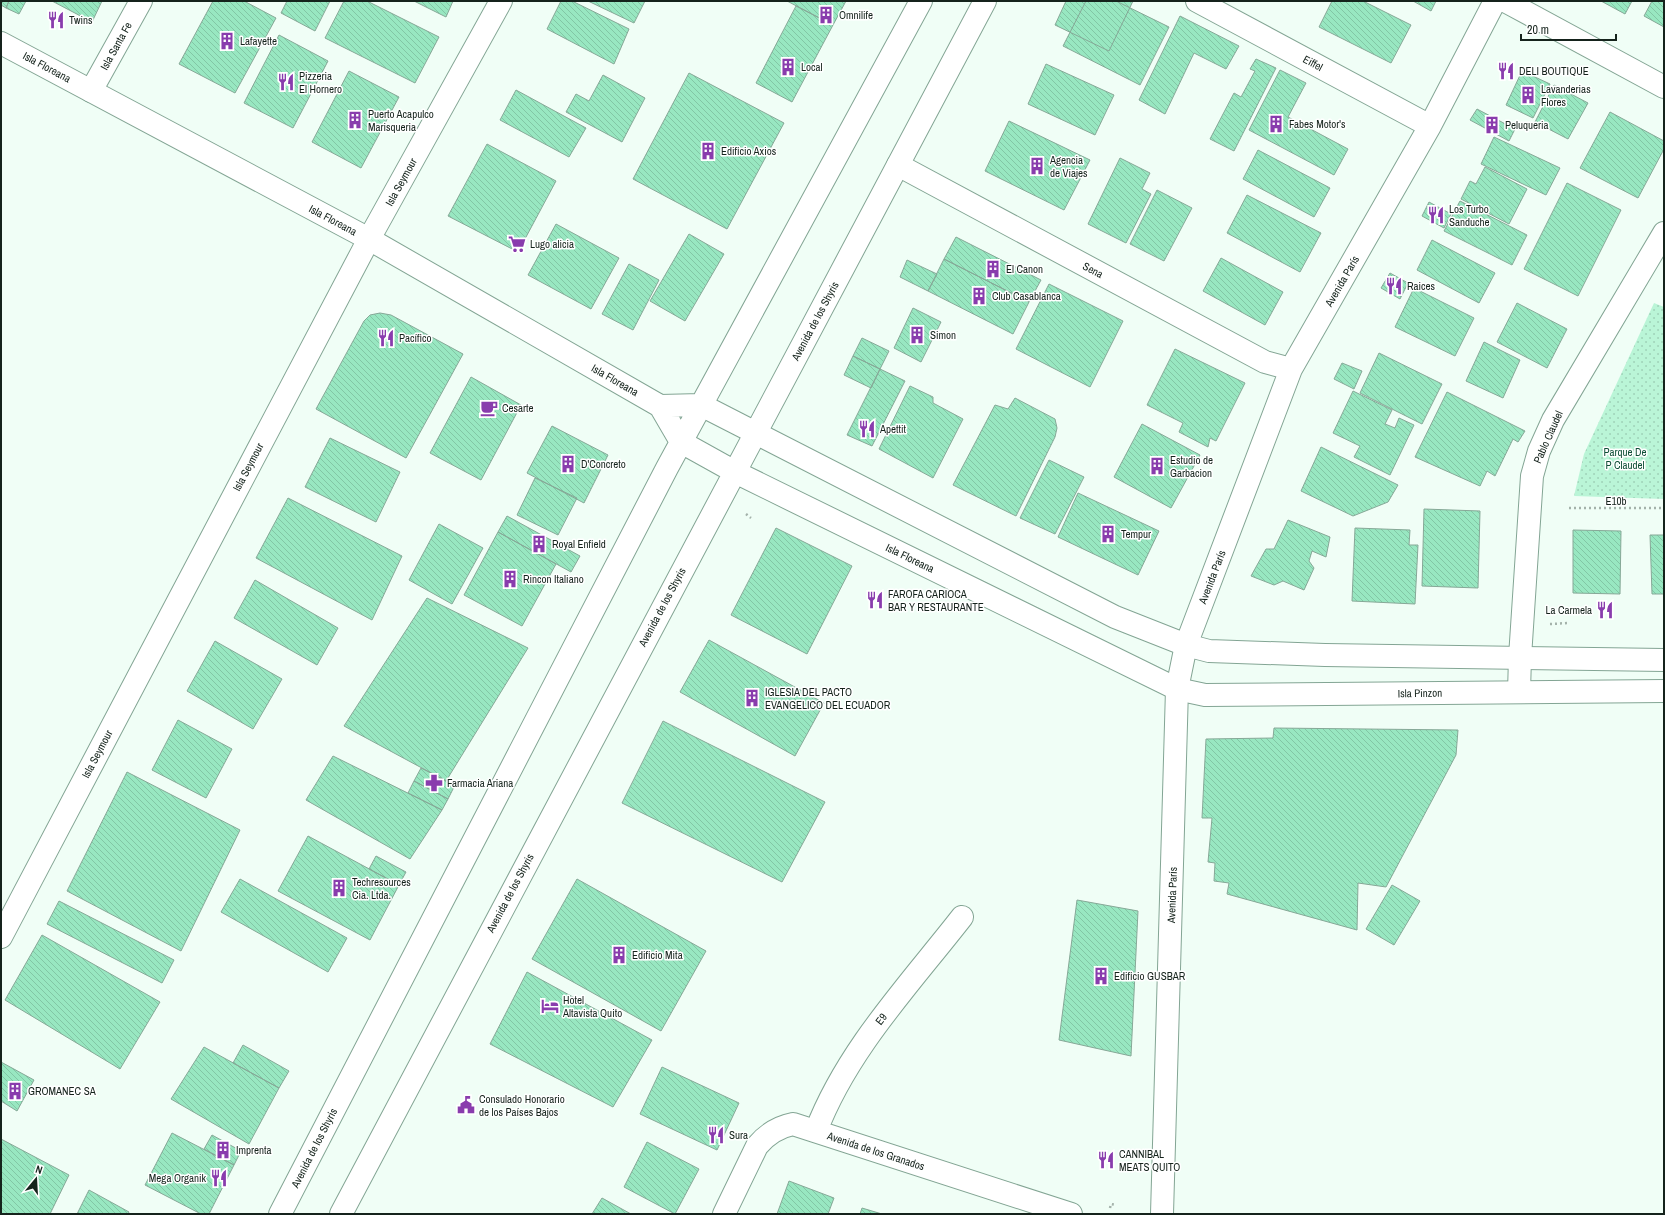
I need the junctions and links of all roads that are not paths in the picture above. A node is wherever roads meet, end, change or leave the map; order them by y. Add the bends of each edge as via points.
1 (141, 1) edge
2 (501, 1) edge
3 (921, 1) edge
4 (985, 1) edge
5 (1197, 1) edge
6 (1495, 1) edge
7 (1505, 1) edge
8 (1, 43) edge
9 (1664, 87) edge
10 (91, 91) junction
11 (1430, 126) junction
12 (898, 165) junction
13 (1664, 233) edge
14 (369, 239) junction
15 (1291, 369) junction
16 (701, 405) junction
17 (660, 406) junction
18 (755, 434) junction
19 (681, 442) junction
20 (735, 472) junction
21 (1186, 645) junction
22 (1520, 657) junction
23 (1664, 660) edge
24 (1177, 689) junction
25 (1664, 691) edge
26 (1519, 692) junction
27 (962, 917) dead end
28 (1, 937) edge
29 (816, 1131) junction
30 (280, 1214) edge
31 (341, 1214) edge
32 (724, 1214) edge
33 (1071, 1214) edge
34 (1162, 1214) edge

1 - 10 street, Isla Santa Fe
2 - 14 street, Isla Seymour
3 - 16 street, Avenida de los Shyris
4 - 12 street, Avenida de los Shyris
5 - 11 street, Eiffel
6 - 11 street, Avenida París
7 - 9 street
8 - 10 street, Isla Floreana
10 - 14 street, Isla Floreana
11 - 15 street, Avenida París
12 - 15 street, Sena via 1265,362
12 - 18 street, Avenida de los Shyris
13 - 22 street, Pablo Claudel via 1554,420 1539,451 1532,476
14 - 17 street, Isla Floreana
14 - 28 street, Isla Seymour
15 - 21 street, Avenida París
16 - 17 street
16 - 18 street
16 - 19 street, Avenida de los Shyris
17 - 19 street, Isla Floreana
18 - 20 street, Avenida de los Shyris
18 - 21 street via 1115,617
19 - 20 street, Isla Floreana
19 - 30 street, Avenida de los Shyris
20 - 24 street, Isla Floreana
20 - 31 street, Avenida de los Shyris
21 - 22 street via 1209,651
21 - 24 street, Avenida París
22 - 23 street
22 - 26 street, Pablo Claudel
24 - 26 street, Isla Pinzon via 1205,695
24 - 34 street, Avenida París
25 - 26 street, Isla Pinzon
27 - 29 street, E9 via 859,1048 831,1096
29 - 32 street, Avenida de los Granados via 793,1124 783,1126 764,1138 757,1146
29 - 33 street, Avenida de los Granados

